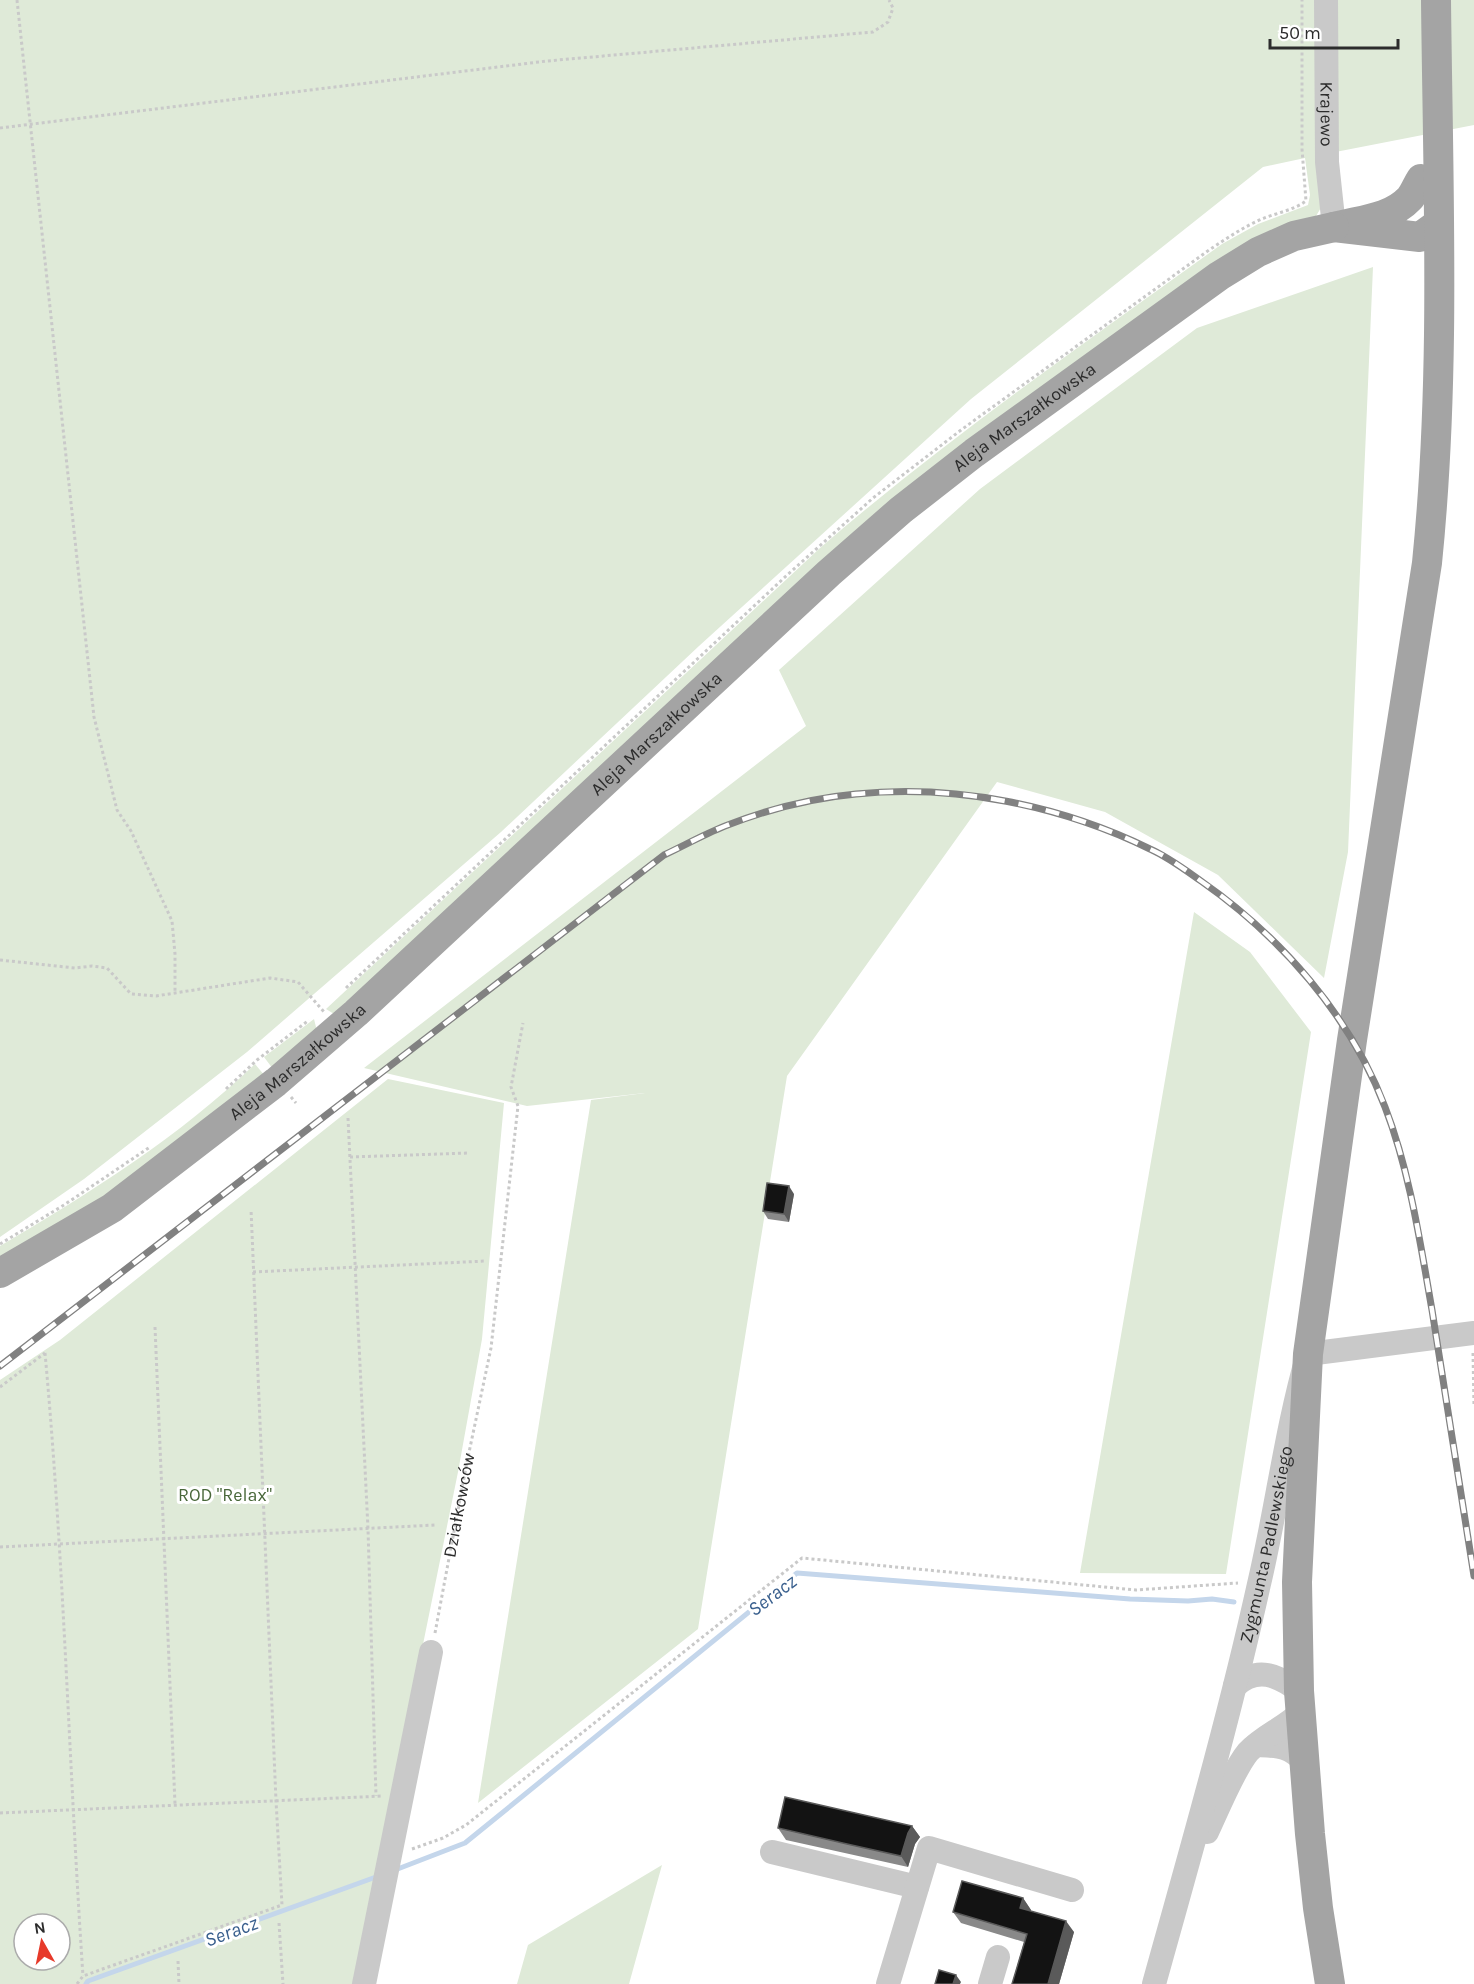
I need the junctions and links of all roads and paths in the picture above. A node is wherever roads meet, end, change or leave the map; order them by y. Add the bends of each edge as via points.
1 (17, 0) edge
2 (889, 0) edge
3 (1326, 0) edge
4 (1420, 0) edge
5 (1436, 0) edge
6 (30, 125) junction
7 (0, 128) edge
8 (1421, 179) junction
9 (1384, 216) junction
10 (1426, 226) junction
11 (1334, 227) junction
12 (0, 960) edge
13 (175, 993) junction
14 (523, 1023) dead end
15 (339, 1028) junction
16 (348, 1118) dead end
17 (469, 1153) dead end
18 (350, 1156) junction
19 (251, 1209) dead end
20 (486, 1261) dead end
21 (356, 1268) junction
22 (253, 1272) junction
23 (0, 1273) edge
24 (155, 1327) dead end
25 (1473, 1333) edge
26 (1308, 1354) junction
27 (0, 1387) edge
28 (1474, 1406) edge
29 (435, 1525) dead end
30 (368, 1529) junction
31 (265, 1535) junction
32 (163, 1539) junction
33 (59, 1543) junction
34 (0, 1547) edge
35 (1260, 1582) junction
36 (432, 1652) joint
37 (1235, 1686) junction
38 (1300, 1702) junction
39 (1256, 1745) junction
40 (1305, 1762) junction
41 (376, 1796) junction
42 (403, 1799) junction
43 (276, 1800) junction
44 (175, 1804) junction
45 (72, 1809) junction
46 (0, 1813) edge
47 (772, 1852) dead end
48 (390, 1855) junction
49 (1183, 1880) junction
50 (917, 1887) junction
51 (1072, 1890) dead end
52 (279, 1923) dead end
53 (998, 1957) dead end
54 (178, 1961) dead end
55 (83, 1976) junction
56 (77, 1984) edge
57 (179, 1984) edge
58 (283, 1984) edge
59 (364, 1984) edge
60 (888, 1984) edge
61 (990, 1984) edge
62 (1154, 1984) edge
63 (1330, 1984) edge

1 - 6 path
2 - 6 path via 892,8 888,22 873,32 547,61
3 - 11 street, Krajewo via 1327,162
4 - 8 main road
5 - 10 main road
6 - 7 path
6 - 13 path via 94,717 117,810 131,831 172,921
8 - 9 main road, Aleja Marszałkowska via 1410,198
8 - 10 main road
9 - 10 main road, Aleja Marszałkowska via 1405,214
9 - 11 main road, Aleja Marszałkowska
10 - 11 main road, Aleja Marszałkowska
10 - 26 main road via 1436,448 1427,563 1352,1040
11 - 15 main road, Aleja Marszałkowska via 1294,236 1219,276 901,510
12 - 13 path via 107,968 131,994
13 - 15 path via 270,978 298,982
14 - 36 path, Działkowców via 511,1087 519,1106 491,1348
15 - 23 main road, Aleja Marszałkowska via 276,1082 112,1208
16 - 18 path
17 - 18 path
18 - 21 path
19 - 22 path
20 - 21 path
21 - 22 path
21 - 30 path
22 - 31 path
24 - 32 path
25 - 26 street
25 - 28 path
26 - 35 street, Zygmunta Padlewskiego via 1294,1401
26 - 38 main road via 1297,1582
27 - 33 path via 45,1353
29 - 30 path
30 - 31 path
30 - 41 path
31 - 32 path
31 - 43 path
32 - 33 path
32 - 44 path
33 - 34 path
33 - 45 path
35 - 37 street, Zygmunta Padlewskiego
35 - 48 path via 1136,1590 802,1558 466,1824 443,1838
36 - 42 street
37 - 38 street via 1243,1679 1261,1674 1284,1679
37 - 49 street, Zygmunta Padlewskiego
38 - 39 street, Zygmunta Padlewskiego via 1287,1725
38 - 40 main road
39 - 40 street via 1292,1750
39 - 49 street, Zygmunta Padlewskiego via 1240,1764
40 - 63 main road via 1317,1897
41 - 42 path
41 - 43 path
42 - 48 street
43 - 44 path
43 - 55 path via 282,1905
44 - 45 path
45 - 46 path
45 - 55 path
47 - 50 street
48 - 59 street
49 - 62 street, Zygmunta Padlewskiego
50 - 51 street via 929,1848
50 - 60 street
52 - 58 path
53 - 61 street
54 - 57 path
55 - 56 path

